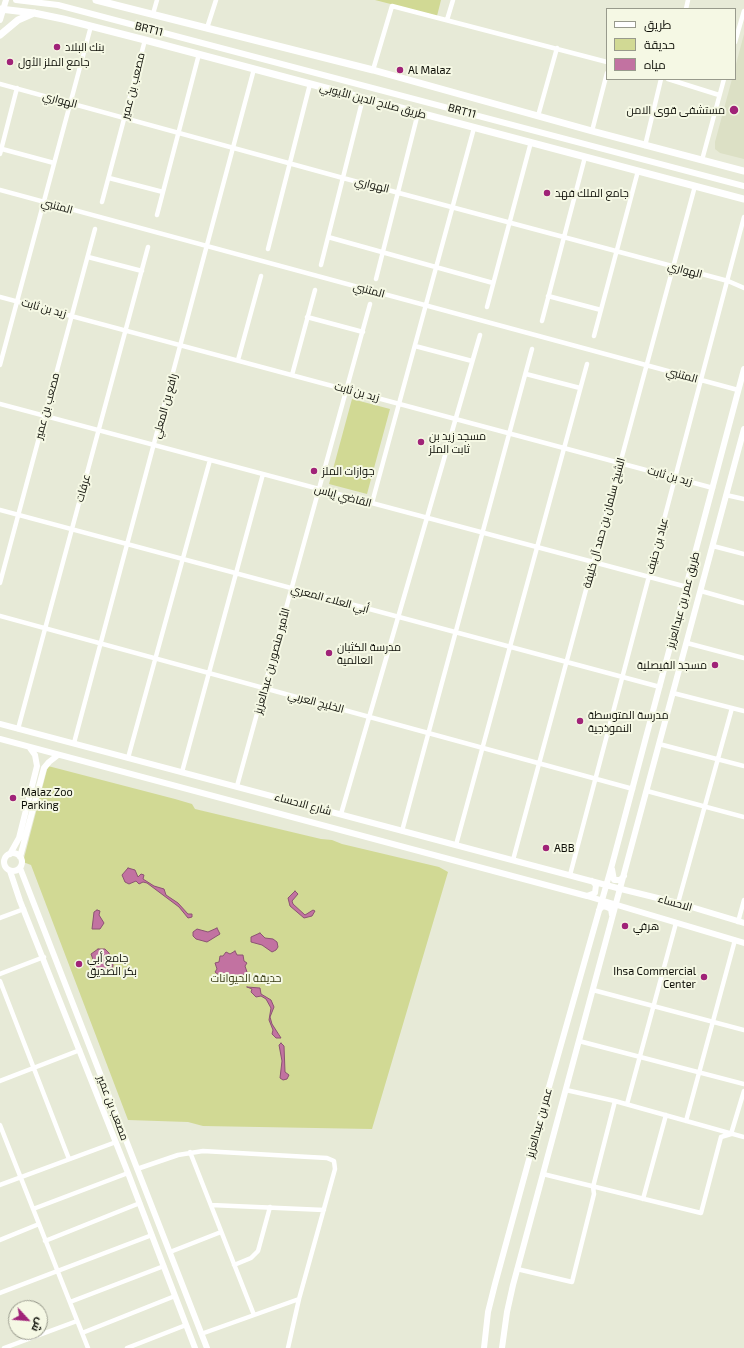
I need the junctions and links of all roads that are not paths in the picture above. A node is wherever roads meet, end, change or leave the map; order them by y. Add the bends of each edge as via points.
1 (6, 0) edge
2 (16, 0) edge
3 (98, 0) edge
4 (157, 0) edge
5 (216, 0) edge
6 (452, 0) edge
7 (2, 9) edge
8 (744, 11) edge
9 (34, 13) junction
10 (153, 14) junction
11 (0, 20) edge
12 (448, 20) junction
13 (91, 26) junction
14 (207, 28) junction
15 (0, 35) edge
16 (736, 39) edge
17 (145, 40) junction
18 (557, 48) junction
19 (199, 54) junction
20 (606, 62) edge
21 (254, 69) junction
22 (373, 70) junction
23 (606, 77) edge
24 (661, 80) edge
25 (671, 80) edge
26 (724, 80) edge
27 (0, 84) edge
28 (310, 84) junction
29 (18, 88) junction
30 (720, 95) junction
31 (363, 98) junction
32 (71, 103) junction
33 (418, 113) junction
34 (538, 116) junction
35 (126, 118) junction
36 (474, 128) junction
37 (592, 131) junction
38 (179, 132) junction
39 (531, 142) junction
40 (645, 146) junction
41 (234, 147) junction
42 (2, 149) junction
43 (0, 154) edge
44 (584, 157) junction
45 (702, 160) junction
46 (291, 162) junction
47 (54, 163) junction
48 (638, 170) junction
49 (744, 171) edge
50 (109, 178) junction
51 (343, 178) junction
52 (694, 186) junction
53 (744, 186) edge
54 (0, 190) edge
55 (163, 192) junction
56 (398, 192) junction
57 (744, 199) edge
58 (44, 202) junction
59 (102, 202) dead end
60 (453, 207) junction
61 (157, 215) dead end
62 (744, 217) edge
63 (510, 222) junction
64 (95, 230) dead end
65 (328, 237) junction
66 (564, 237) junction
67 (207, 246) junction
68 (148, 247) dead end
69 (268, 249) dead end
70 (617, 251) junction
71 (383, 252) junction
72 (88, 257) junction
73 (321, 265) dead end
74 (673, 266) junction
75 (437, 267) junction
76 (142, 271) junction
77 (261, 276) dead end
78 (376, 279) dead end
79 (728, 281) junction
80 (493, 283) junction
81 (744, 288) edge
82 (314, 290) dead end
83 (548, 296) junction
84 (0, 297) edge
85 (17, 301) junction
86 (370, 304) dead end
87 (426, 306) junction
88 (487, 307) dead end
89 (601, 310) junction
90 (72, 316) junction
91 (307, 317) junction
92 (542, 321) dead end
93 (126, 330) junction
94 (363, 332) junction
95 (480, 335) dead end
96 (594, 336) dead end
97 (181, 345) junction
98 (415, 346) junction
99 (532, 349) dead end
100 (238, 360) junction
101 (472, 362) junction
102 (587, 364) dead end
103 (0, 365) edge
104 (646, 366) junction
105 (744, 369) edge
106 (526, 374) junction
107 (292, 375) junction
108 (701, 380) junction
109 (580, 388) junction
110 (347, 390) junction
111 (738, 390) junction
112 (0, 404) edge
113 (400, 404) junction
114 (45, 416) junction
115 (456, 419) junction
116 (744, 429) edge
117 (99, 430) junction
118 (510, 433) junction
119 (154, 445) junction
120 (742, 447) edge
121 (564, 448) junction
122 (210, 460) junction
123 (620, 463) junction
124 (263, 474) junction
125 (676, 478) junction
126 (714, 488) junction
127 (319, 489) junction
128 (726, 495) junction
129 (744, 499) edge
130 (372, 503) junction
131 (0, 510) edge
132 (18, 515) junction
133 (427, 518) junction
134 (72, 530) junction
135 (483, 533) junction
136 (128, 544) junction
137 (713, 546) junction
138 (537, 547) junction
139 (744, 554) edge
140 (182, 559) junction
141 (593, 562) junction
142 (236, 574) junction
143 (649, 577) junction
144 (0, 583) edge
145 (687, 587) junction
146 (292, 588) junction
147 (701, 591) junction
148 (744, 603) edge
149 (0, 616) edge
150 (398, 617) junction
151 (46, 628) junction
152 (456, 632) junction
153 (687, 643) junction
154 (101, 644) junction
155 (510, 647) junction
156 (155, 658) junction
157 (744, 658) edge
158 (566, 662) junction
159 (209, 673) junction
160 (623, 677) junction
161 (660, 687) junction
162 (264, 688) junction
163 (673, 693) junction
164 (732, 708) junction
165 (744, 711) edge
166 (369, 717) junction
167 (0, 724) edge
168 (18, 728) junction
169 (428, 733) junction
170 (0, 739) edge
171 (74, 743) junction
172 (659, 744) junction
173 (26, 746) junction
174 (482, 748) junction
175 (58, 755) junction
176 (128, 758) junction
177 (719, 759) junction
178 (539, 763) junction
179 (38, 766) junction
180 (744, 766) edge
181 (44, 768) junction
182 (182, 772) junction
183 (596, 779) junction
184 (237, 786) junction
185 (633, 789) junction
186 (647, 791) junction
187 (705, 806) junction
188 (341, 814) junction
189 (744, 817) edge
190 (402, 831) junction
191 (456, 845) junction
192 (5, 855) edge
193 (20, 857) junction
194 (513, 860) junction
195 (612, 865) junction
196 (0, 868) edge
197 (20, 868) junction
198 (9, 870) junction
199 (625, 874) junction
200 (570, 875) junction
201 (592, 881) junction
202 (606, 885) junction
203 (621, 889) junction
204 (633, 892) junction
205 (586, 896) junction
206 (601, 900) junction
207 (744, 900) edge
208 (678, 903) junction
209 (617, 904) junction
210 (627, 908) junction
211 (24, 909) junction
212 (598, 912) junction
213 (0, 918) edge
214 (612, 921) junction
215 (676, 923) junction
216 (741, 923) edge
217 (734, 940) junction
218 (744, 943) edge
219 (44, 957) junction
220 (0, 974) edge
221 (0, 982) edge
222 (593, 990) junction
223 (653, 1005) junction
224 (712, 1022) junction
225 (744, 1030) edge
226 (579, 1041) junction
227 (80, 1050) junction
228 (639, 1056) junction
229 (33, 1068) junction
230 (699, 1071) junction
231 (0, 1081) edge
232 (744, 1084) edge
233 (566, 1090) junction
234 (744, 1091) edge
235 (614, 1101) junction
236 (627, 1104) junction
237 (666, 1115) junction
238 (686, 1121) junction
239 (0, 1125) edge
240 (731, 1134) junction
241 (744, 1137) edge
242 (116, 1142) junction
243 (190, 1152) junction
244 (69, 1159) junction
245 (137, 1169) junction
246 (128, 1173) junction
247 (544, 1174) junction
248 (21, 1177) junction
249 (0, 1185) edge
250 (593, 1186) junction
251 (643, 1199) junction
252 (140, 1203) junction
253 (210, 1205) junction
254 (270, 1207) junction
255 (33, 1209) junction
256 (324, 1210) junction
257 (39, 1224) junction
258 (162, 1231) junction
259 (221, 1232) junction
260 (152, 1235) junction
261 (0, 1240) edge
262 (46, 1241) junction
263 (170, 1252) junction
264 (234, 1265) junction
265 (164, 1266) junction
266 (517, 1269) junction
267 (58, 1273) junction
268 (0, 1293) edge
269 (175, 1296) junction
270 (299, 1299) junction
271 (70, 1302) junction
272 (254, 1315) junction
273 (77, 1321) junction
274 (186, 1325) junction
275 (82, 1333) junction
276 (202, 1334) junction
277 (4, 1348) edge
278 (88, 1348) edge
279 (127, 1348) edge
280 (195, 1348) edge
281 (207, 1348) edge
282 (288, 1348) edge
283 (484, 1348) edge
284 (502, 1348) edge

1 - 7 main road
2 - 53 main road, BRT11 via 58,5
3 - 10 main road
4 - 10 street
5 - 14 street
6 - 12 street
7 - 9 main road, طريق صلاح الدين الأيوبي
7 - 11 main road
8 - 16 street
9 - 13 main road, طريق صلاح الدين الأيوبي
9 - 15 main road via 18,20
10 - 14 main road
12 - 18 street
12 - 22 street via 392,6
13 - 17 main road, طريق صلاح الدين الأيوبي
13 - 32 street
14 - 22 main road
17 - 19 main road, طريق صلاح الدين الأيوبي
17 - 35 street, مصعب بن عمير
18 - 20 street
18 - 34 street
19 - 21 main road, طريق صلاح الدين الأيوبي
19 - 38 street
21 - 28 main road, طريق صلاح الدين الأيوبي
21 - 41 street, رافع بن المعلي
22 - 34 main road
23 - 37 street
24 - 40 street
25 - 30 street
26 - 30 street
27 - 29 street, الهواري
28 - 31 main road, طريق صلاح الدين الأيوبي
28 - 46 street
29 - 32 street, الهواري
29 - 42 street
30 - 45 street
31 - 33 main road, طريق صلاح الدين الأيوبي
31 - 51 street
32 - 35 street, الهواري
32 - 47 street
33 - 36 main road, طريق صلاح الدين الأيوبي
33 - 56 street
34 - 37 main road
35 - 38 street, الهواري
35 - 50 street, مصعب بن عمير
36 - 39 main road, طريق صلاح الدين الأيوبي
36 - 60 street
37 - 40 main road
38 - 41 street, الهواري
38 - 55 street
39 - 44 main road, طريق صلاح الدين الأيوبي
39 - 63 street
40 - 45 main road
41 - 46 street, الهواري
41 - 67 street, رافع بن المعلي
42 - 43 street
42 - 47 street
44 - 48 main road, طريق صلاح الدين الأيوبي
44 - 66 street
45 - 49 main road
46 - 51 street, الهواري
46 - 69 street
47 - 58 street
48 - 52 main road, طريق صلاح الدين الأيوبي
48 - 70 street
50 - 55 street
50 - 59 street, مصعب بن عمير
51 - 56 street, الهواري
51 - 65 street
52 - 57 main road, طريق صلاح الدين الأيوبي
52 - 74 street, الشيخ سلمان بن حمد آل خليفة
54 - 58 street, المتنبي
55 - 61 street
56 - 60 street, الهواري
56 - 71 street
58 - 67 street, المتنبي
58 - 85 street
60 - 63 street, الهواري
60 - 75 street
62 - 79 street, عباد بن حنيف
63 - 66 street, الهواري
63 - 80 street
64 - 72 street, مصعب بن عمير
65 - 71 street
65 - 73 street
66 - 70 street, الهواري
66 - 83 street
67 - 87 street, المتنبي
67 - 97 street, رافع بن المعلي
68 - 76 street, عرفات
70 - 74 street, الهواري
70 - 89 street
71 - 75 street
71 - 78 street
72 - 76 street
72 - 90 street, مصعب بن عمير
74 - 79 street, الهواري
74 - 104 street, الشيخ سلمان بن حمد آل خليفة
75 - 80 street
75 - 87 street
76 - 93 street, عرفات
77 - 100 street
79 - 81 street, الهواري
79 - 108 street, عباد بن حنيف
80 - 88 street
82 - 91 street
83 - 89 street
83 - 92 street
84 - 85 street, زيد بن ثابت
85 - 90 street, زيد بن ثابت
85 - 103 street
86 - 94 street, الأمير منصور بن عبدالعزيز
87 - 98 street
87 - 104 street, المتنبي
89 - 96 street
90 - 93 street, زيد بن ثابت
90 - 114 street, مصعب بن عمير
91 - 94 street
91 - 107 street
93 - 97 street, زيد بن ثابت
93 - 117 street, عرفات
94 - 110 street, الأمير منصور بن عبدالعزيز
95 - 101 street
97 - 100 street, زيد بن ثابت
97 - 119 street, رافع بن المعلي
98 - 101 street
98 - 113 street
99 - 106 street
100 - 107 street, زيد بن ثابت
101 - 115 street
102 - 109 street
104 - 108 street, المتنبي
104 - 123 street, الشيخ سلمان بن حمد آل خليفة
105 - 111 main road, طريق عمر بن عبدالعزيز
106 - 109 street
106 - 118 street
107 - 110 street, زيد بن ثابت
108 - 111 street, المتنبي
108 - 125 street, عباد بن حنيف
109 - 121 street
110 - 113 street, زيد بن ثابت
110 - 127 street, الأمير منصور بن عبدالعزيز
111 - 126 main road, طريق عمر بن عبدالعزيز
112 - 114 street, القاضي إياس
113 - 115 street, زيد بن ثابت
113 - 130 street
114 - 117 street, القاضي إياس
114 - 132 street, مصعب بن عمير
115 - 118 street, زيد بن ثابت
115 - 133 street
116 - 120 main road, طريق عمر بن عبدالعزيز
117 - 119 street, القاضي إياس
117 - 134 street, عرفات
118 - 121 street, زيد بن ثابت
118 - 135 street
119 - 122 street, القاضي إياس
119 - 136 street, رافع بن المعلي
120 - 128 main road, طريق عمر بن عبدالعزيز
121 - 123 street, زيد بن ثابت
121 - 138 street
122 - 124 street, القاضي إياس
122 - 140 street
123 - 125 street, زيد بن ثابت
123 - 141 street, الشيخ سلمان بن حمد آل خليفة
124 - 127 street, القاضي إياس
124 - 142 street
125 - 126 street, زيد بن ثابت
125 - 143 street, عباد بن حنيف
126 - 145 main road, طريق عمر بن عبدالعزيز
127 - 130 street, القاضي إياس
127 - 146 street, الأمير منصور بن عبدالعزيز
128 - 129 street
128 - 137 main road, طريق عمر بن عبدالعزيز
130 - 133 street, القاضي إياس
131 - 132 street, أبي العلاء المعري
132 - 134 street, أبي العلاء المعري
132 - 144 street, مصعب بن عمير
133 - 135 street, القاضي إياس
133 - 150 street
134 - 136 street, أبي العلاء المعري
134 - 151 street, عرفات
135 - 138 street, القاضي إياس
135 - 152 street
136 - 140 street, أبي العلاء المعري
136 - 154 street, رافع بن المعلي
137 - 139 street
137 - 147 main road, طريق عمر بن عبدالعزيز
138 - 141 street, القاضي إياس
138 - 155 street
140 - 142 street, أبي العلاء المعري
140 - 156 street
141 - 143 street, القاضي إياس
141 - 158 street, الشيخ سلمان بن حمد آل خليفة
142 - 146 street, أبي العلاء المعري
142 - 159 street
143 - 145 street, القاضي إياس
143 - 160 street, عباد بن حنيف
145 - 161 main road, طريق عمر بن عبدالعزيز
146 - 150 street, أبي العلاء المعري
146 - 162 street, الأمير منصور بن عبدالعزيز
147 - 148 street
147 - 153 main road, طريق عمر بن عبدالعزيز
149 - 151 street, الخليج العربي
150 - 152 street, أبي العلاء المعري
150 - 166 street
151 - 154 street, الخليج العربي
151 - 168 street, عرفات
152 - 155 street, أبي العلاء المعري
152 - 169 street
153 - 157 street
153 - 163 main road, طريق عمر بن عبدالعزيز
154 - 156 street, الخليج العربي
154 - 171 street, رافع بن المعلي
155 - 158 street, أبي العلاء المعري
155 - 174 street
156 - 159 street, الخليج العربي
156 - 176 street
158 - 160 street, أبي العلاء المعري
158 - 178 street, الشيخ سلمان بن حمد آل خليفة
159 - 162 street, الخليج العربي
159 - 182 street
160 - 161 street, أبي العلاء المعري
160 - 183 street, عباد بن حنيف
161 - 185 main road, طريق عمر بن عبدالعزيز
162 - 166 street, الخليج العربي
162 - 184 street, الأمير منصور بن عبدالعزيز
163 - 164 street
163 - 172 main road, طريق عمر بن عبدالعزيز
164 - 165 street
164 - 177 street
166 - 169 street, الخليج العربي
166 - 188 street
167 - 168 main road, شارع الاحساء
168 - 171 main road, شارع الاحساء
169 - 174 street, الخليج العربي
169 - 190 street
170 - 173 main road, شارع الاحساء
171 - 176 main road, شارع الاحساء
172 - 177 street
172 - 186 main road, طريق عمر بن عبدالعزيز
173 - 175 main road, شارع الاحساء
173 - 179 main road via 35,754
174 - 178 street, الخليج العربي
174 - 191 street
175 - 181 main road
175 - 205 main road, شارع الاحساء
176 - 182 main road, شارع الاحساء
177 - 180 street
177 - 187 street
178 - 183 street, الخليج العربي
178 - 194 street, الشيخ سلمان بن حمد آل خليفة
179 - 181 main road
179 - 192 main road via 19,838
181 - 193 main road, مصعب بن عمير
182 - 184 main road, شارع الاحساء
183 - 185 street, الخليج العربي
183 - 200 street, عباد بن حنيف
184 - 188 main road, شارع الاحساء
185 - 195 main road, طريق عمر بن عبدالعزيز
186 - 187 street
186 - 199 main road, طريق عمر بن عبدالعزيز
187 - 189 street
187 - 208 street
188 - 190 main road, شارع الاحساء
190 - 191 main road, شارع الاحساء
191 - 194 main road, شارع الاحساء
192 - 193 main road via 17,854
192 - 198 main road, مصعب بن عمير via 4,862
193 - 197 main road, مصعب بن عمير
194 - 200 main road, شارع الاحساء
195 - 199 main road via 614,880 620,880
195 - 202 main road, طريق عمر بن عبدالعزيز
196 - 198 main road
197 - 198 main road via 15,871
197 - 245 main road, مصعب بن عمير
198 - 211 main road, مصعب بن عمير
199 - 203 main road, طريق عمر بن عبدالعزيز
200 - 201 main road, شارع الاحساء
201 - 202 main road, شارع الاحساء
201 - 205 main road via 596,885 595,893
202 - 203 main road, الاحساء
202 - 206 main road, طريق عمر بن عبدالعزيز
203 - 204 main road, الاحساء
203 - 209 main road, طريق عمر بن عبدالعزيز
204 - 208 main road, الاحساء
204 - 210 main road via 625,894 622,898
205 - 206 main road, شارع الاحساء
206 - 209 main road, شارع الاحساء
206 - 212 main road, عمر بن عبدالعزيز
207 - 216 street
208 - 216 main road, الاحساء
209 - 210 main road, الاحساء
209 - 214 main road, عمر بن عبدالعزيز
210 - 215 main road, الاحساء
211 - 213 street
211 - 219 main road, مصعب بن عمير
212 - 214 main road via 603,906 609,908
212 - 283 main road, عمر بن عبدالعزيز via 495,1284 488,1312
214 - 222 main road, عمر بن عبدالعزيز
215 - 217 main road, الاحساء
215 - 223 street
217 - 218 main road, الاحساء
217 - 224 street
219 - 220 street
219 - 227 main road, مصعب بن عمير
221 - 229 street
222 - 223 street
222 - 226 main road, عمر بن عبدالعزيز
223 - 224 street
223 - 228 street
224 - 225 street
224 - 230 street
226 - 228 street
226 - 233 main road, عمر بن عبدالعزيز
227 - 229 street
227 - 242 main road, مصعب بن عمير
228 - 230 street
228 - 236 street
229 - 231 street
229 - 244 street
230 - 232 street
230 - 238 street
233 - 235 street
233 - 247 main road, عمر بن عبدالعزيز
234 - 240 street
235 - 236 street
235 - 250 street
236 - 237 street
237 - 238 street
237 - 251 street
238 - 240 street
239 - 248 street
240 - 241 street
240 - 251 street via 722,1137 701,1213
242 - 244 street
242 - 246 main road, مصعب بن عمير
243 - 245 street
243 - 253 street
243 - 256 street via 330,1158 335,1166
244 - 248 street
245 - 258 main road, مصعب بن عمير
246 - 252 main road, مصعب بن عمير
246 - 255 street
247 - 250 street
247 - 266 main road, عمر بن عبدالعزيز
248 - 249 street
248 - 255 street
250 - 251 street
250 - 266 street via 594,1194 572,1282
252 - 260 main road, مصعب بن عمير
252 - 262 street
253 - 254 street
253 - 259 street
254 - 256 street
254 - 264 street via 258,1250 251,1258
255 - 257 street
256 - 270 street
257 - 261 street
257 - 262 street
258 - 260 main road
258 - 263 main road, مصعب بن عمير
259 - 263 street
259 - 264 street
260 - 265 main road, مصعب بن عمير
260 - 267 street
262 - 267 street
263 - 276 main road, مصعب بن عمير
264 - 272 street
265 - 269 main road, مصعب بن عمير
265 - 271 street
266 - 284 main road, عمر بن عبدالعزيز via 506,1312
267 - 268 street
267 - 271 street
269 - 274 main road, مصعب بن عمير
269 - 275 street
270 - 272 street
270 - 282 street
271 - 273 street
272 - 276 street
273 - 275 street
273 - 277 street
274 - 279 street
274 - 280 main road, مصعب بن عمير
275 - 278 street
276 - 281 main road, مصعب بن عمير

